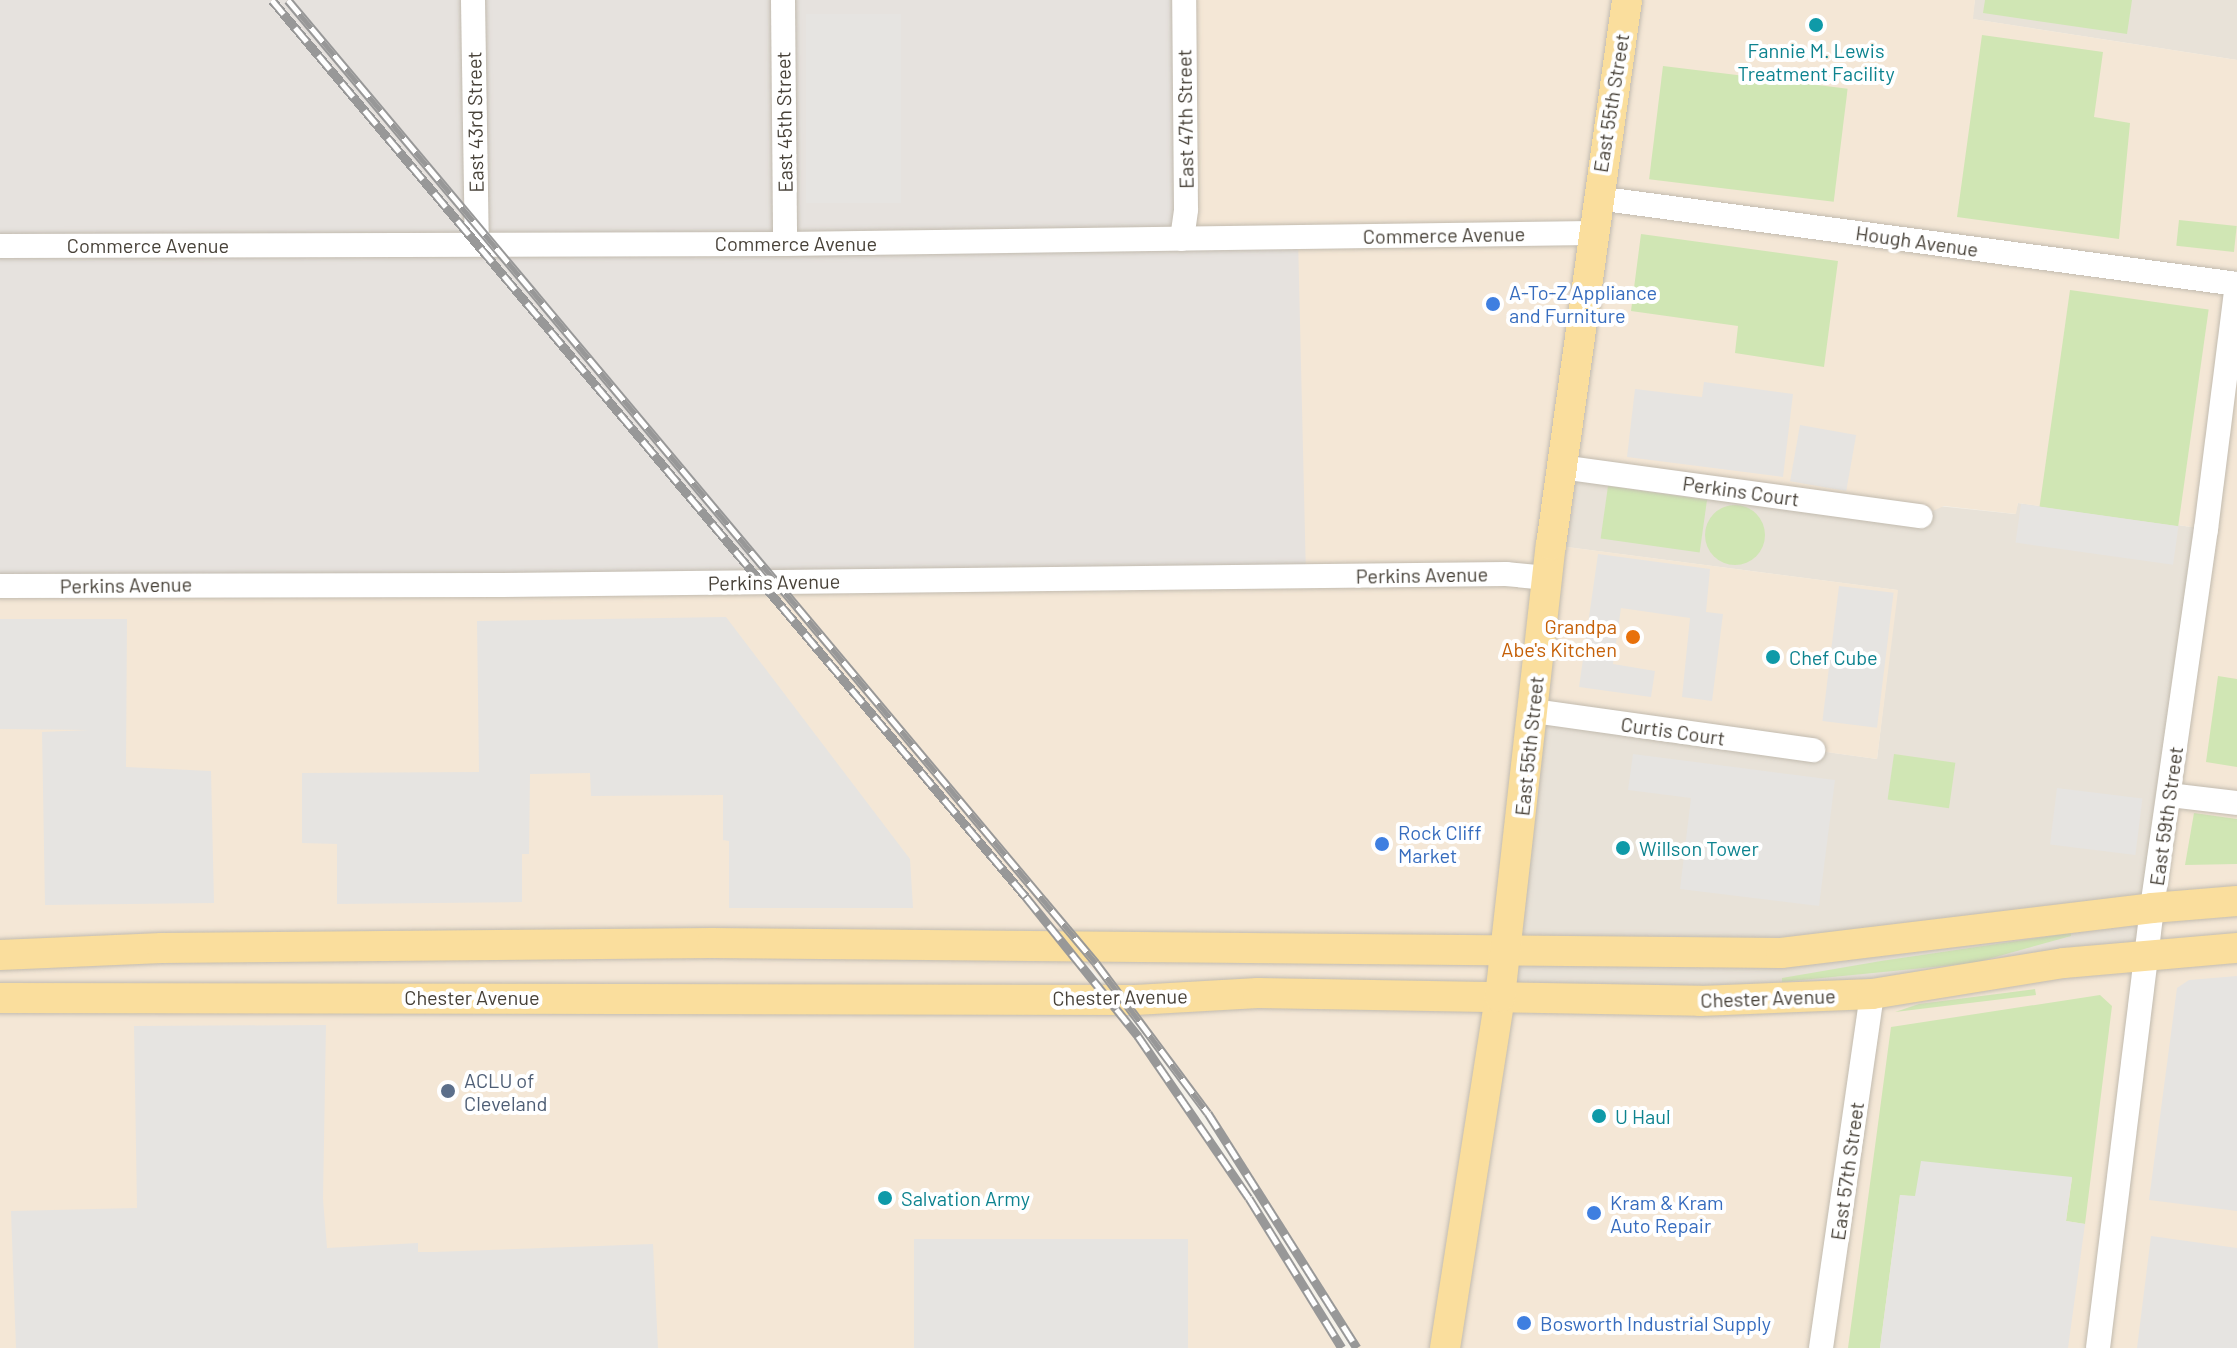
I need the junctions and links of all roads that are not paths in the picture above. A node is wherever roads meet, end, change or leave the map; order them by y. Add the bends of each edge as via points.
1 (473, 0) edge
2 (783, 0) edge
3 (1184, 0) edge
4 (1627, 0) edge
5 (1597, 198) junction
6 (1592, 233) junction
7 (1182, 239) junction
8 (477, 244) junction
9 (785, 244) junction
10 (0, 246) edge
11 (2237, 284) edge
12 (1561, 467) junction
13 (1921, 516) dead end
14 (1547, 578) junction
15 (0, 586) edge
16 (1534, 711) junction
17 (1813, 750) dead end
18 (2170, 795) junction
19 (2237, 803) edge
20 (2237, 901) edge
21 (2152, 908) junction
22 (2237, 948) edge
23 (1505, 953) junction
24 (0, 955) edge
25 (2146, 955) junction
26 (1872, 994) junction
27 (1500, 997) junction
28 (0, 998) edge
29 (1445, 1348) edge
30 (1821, 1348) edge
31 (2098, 1348) edge

1 - 8 street, East 43rd Street
2 - 9 street, East 45th Street
3 - 7 street, East 47th Street
4 - 5 main road, East 55th Street
5 - 6 main road, East 55th Street
5 - 11 street, Hough Avenue
6 - 7 street, Commerce Avenue
6 - 12 main road, East 55th Street
7 - 9 street, Commerce Avenue
8 - 9 street, Commerce Avenue
8 - 10 street, Commerce Avenue
11 - 18 street, East 59th Street
12 - 13 street, Perkins Court
12 - 14 main road, East 55th Street
14 - 15 street, Perkins Avenue via 1506,574
14 - 16 main road, East 55th Street
16 - 17 street, Curtis Court
16 - 23 main road, East 55th Street
18 - 19 street
18 - 21 street, East 59th Street
20 - 21 main road
21 - 23 main road via 1781,953
21 - 25 street, East 59th Street
22 - 25 main road, Chester Avenue
23 - 24 main road via 712,943 162,948
23 - 27 main road, East 55th Street
25 - 26 main road, Chester Avenue
25 - 31 street, East 59th Street
26 - 27 main road, Chester Avenue via 1700,1001
26 - 30 street, East 57th Street
27 - 28 main road, Chester Avenue via 1258,993 1135,1000
27 - 29 main road, East 55th Street

